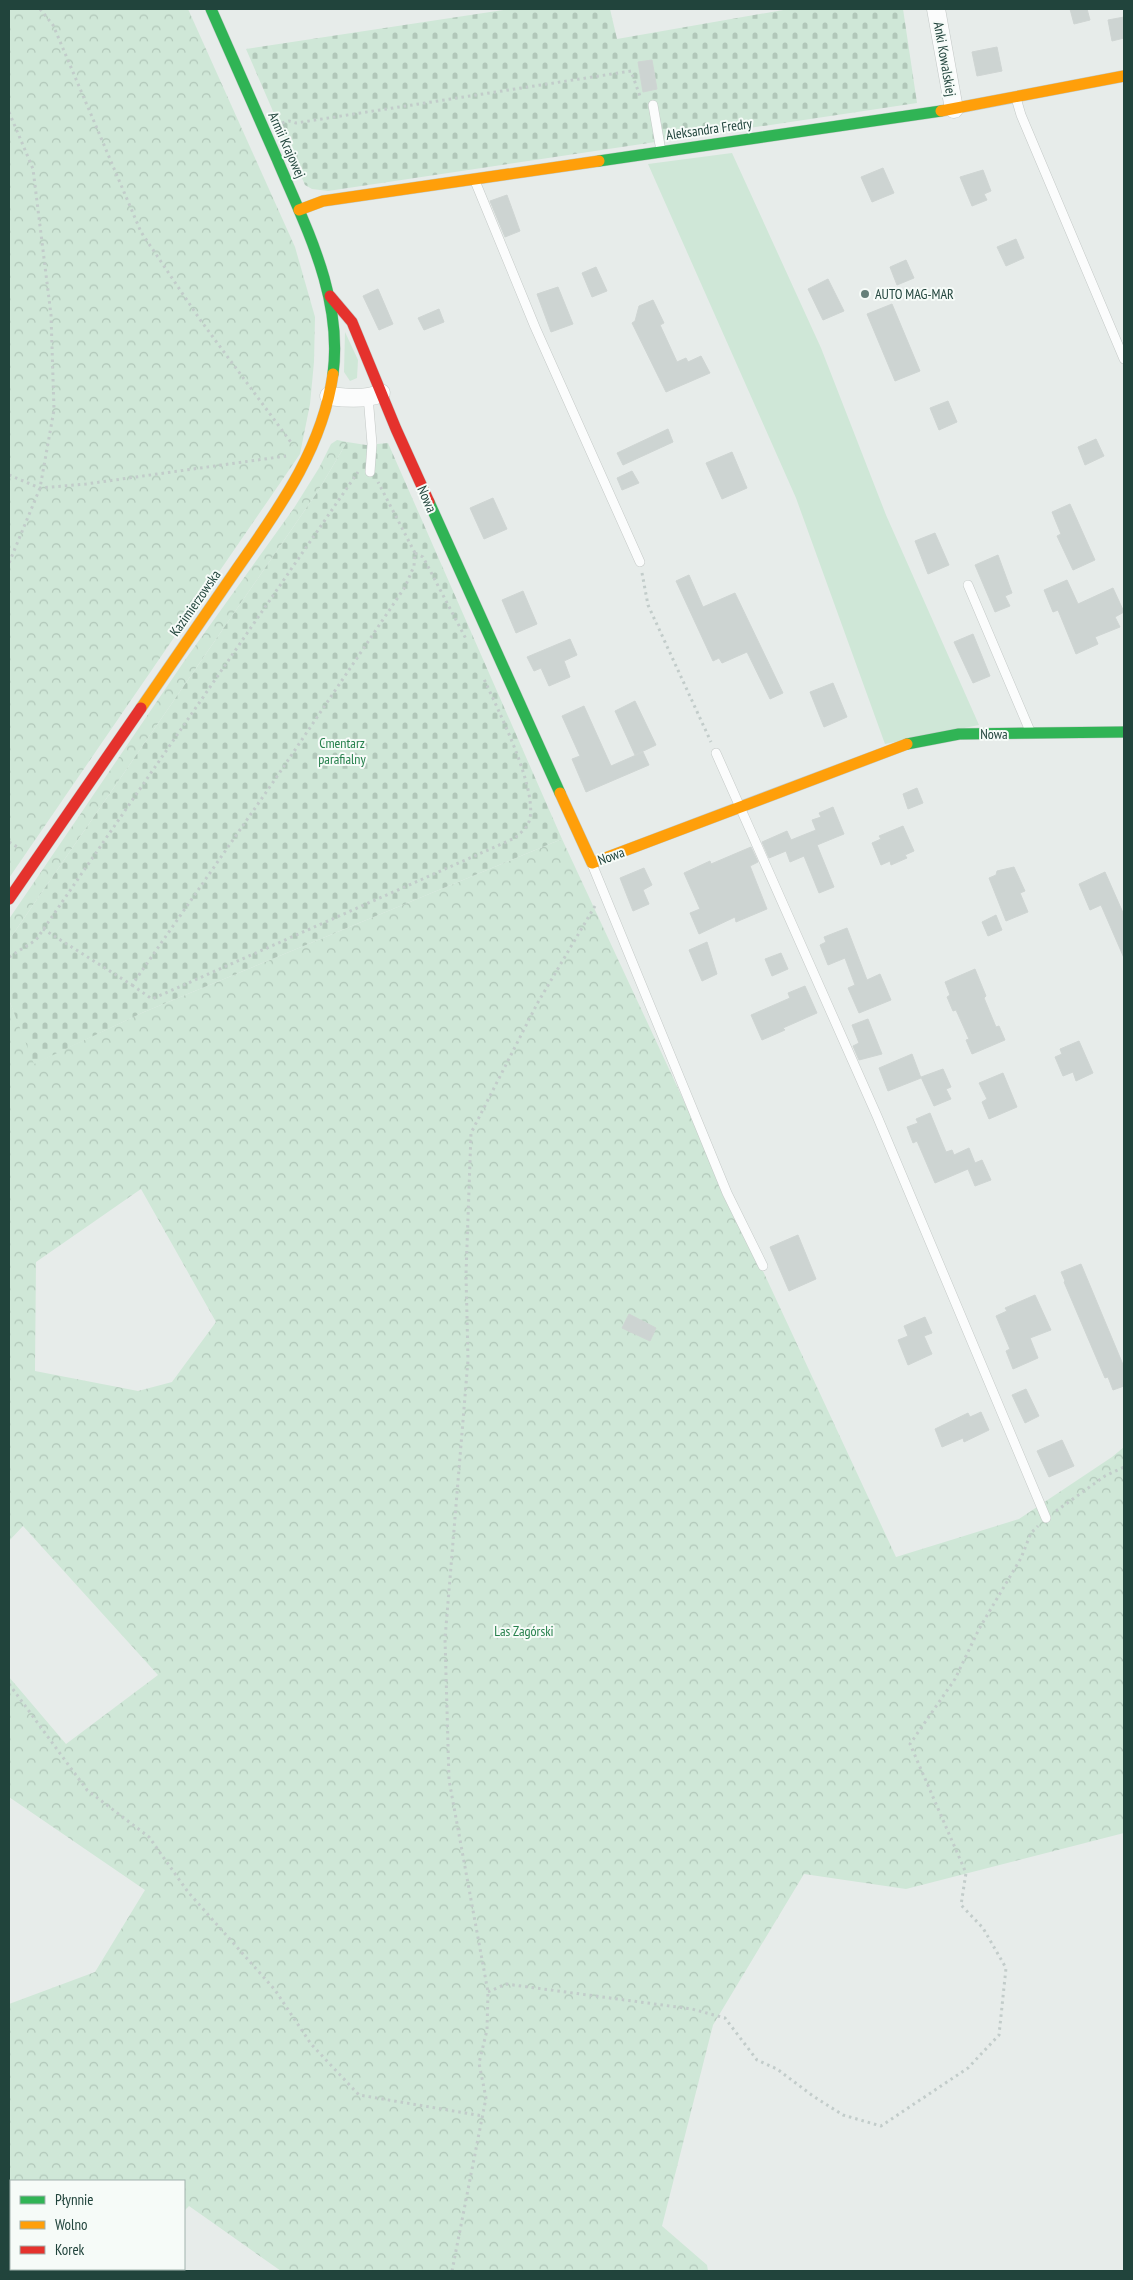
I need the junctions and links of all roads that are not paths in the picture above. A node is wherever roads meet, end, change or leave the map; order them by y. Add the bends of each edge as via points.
1 (211, 9) edge
2 (936, 9) edge
3 (1124, 76) edge
4 (1016, 98) junction
5 (653, 104) road end
6 (954, 108) junction
7 (661, 151) junction
8 (474, 179) junction
9 (299, 210) junction
10 (330, 296) junction
11 (1124, 359) edge
12 (375, 395) junction
13 (329, 396) junction
14 (370, 472) road end
15 (640, 562) road end
16 (968, 585) dead end
17 (1124, 732) edge
18 (1030, 734) junction
19 (716, 753) road end
20 (740, 807) junction
21 (592, 863) junction
22 (9, 900) edge
23 (763, 1266) dead end
24 (1046, 1518) road end

1 - 9 street, Armii Krajowej
2 - 6 street, Anki Kowalskiej
3 - 4 street, Aleksandra Fredry
4 - 6 street, Aleksandra Fredry
4 - 11 lane
5 - 7 lane
6 - 7 street, Aleksandra Fredry
7 - 8 street, Aleksandra Fredry
8 - 9 street, Aleksandra Fredry via 323,201
8 - 15 lane via 535,327
9 - 10 street, Armii Krajowej via 319,257
10 - 12 street, Nowa via 352,322
10 - 13 street, Kazimierzowska via 335,353
12 - 13 street
12 - 14 lane
12 - 21 street, Nowa
13 - 22 street, Kazimierzowska via 308,458 274,514
16 - 18 lane
17 - 18 street, Nowa
18 - 20 street, Nowa via 960,734 913,742
19 - 20 lane
20 - 21 street, Nowa
20 - 24 lane via 877,1116
21 - 23 lane via 726,1193

